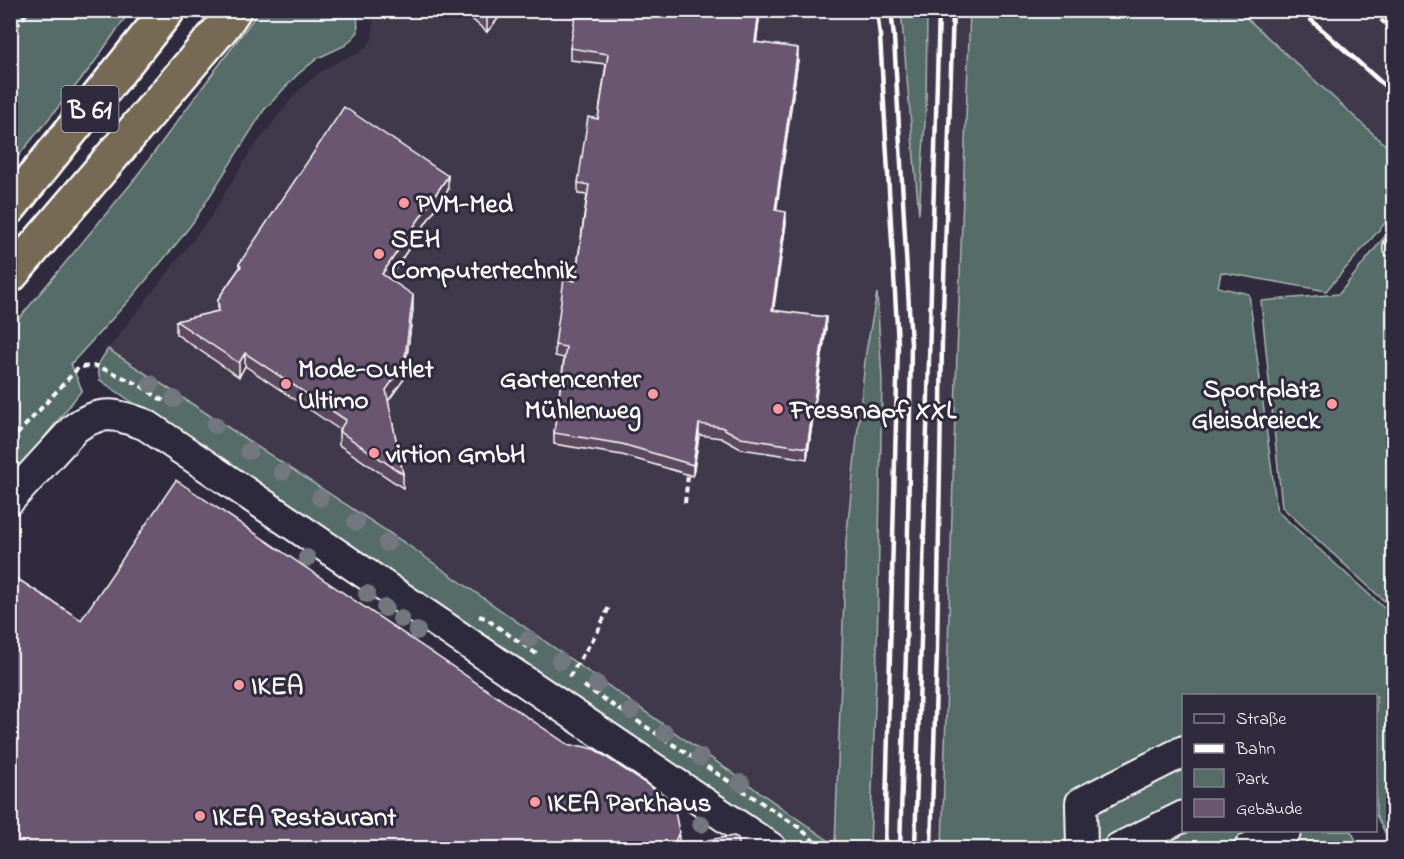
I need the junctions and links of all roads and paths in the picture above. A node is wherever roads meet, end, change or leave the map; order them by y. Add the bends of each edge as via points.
1 (29, 10) edge
2 (168, 10) edge
3 (234, 10) edge
4 (1377, 10) edge
5 (1394, 31) edge
6 (10, 35) edge
7 (10, 207) edge
8 (10, 276) edge
9 (79, 367) dead end
10 (10, 442) edge
11 (688, 475) edge
12 (10, 499) edge
13 (685, 503) dead end
14 (609, 607) dead end
15 (569, 677) dead end
16 (1182, 752) edge
17 (1182, 817) edge
18 (1284, 832) edge
19 (1292, 832) edge
20 (771, 849) edge
21 (1082, 849) edge
22 (1119, 849) edge
23 (1250, 849) edge
24 (1296, 849) edge

1 - 6 path
2 - 7 highway, B 61
3 - 8 highway, B 61
4 - 5 path via 1380,19
9 - 10 path
11 - 13 path
12 - 20 lane via 86,420 113,414 146,425
14 - 15 path
16 - 21 lane via 1081,802
17 - 22 lane
18 - 23 lane
19 - 24 lane

